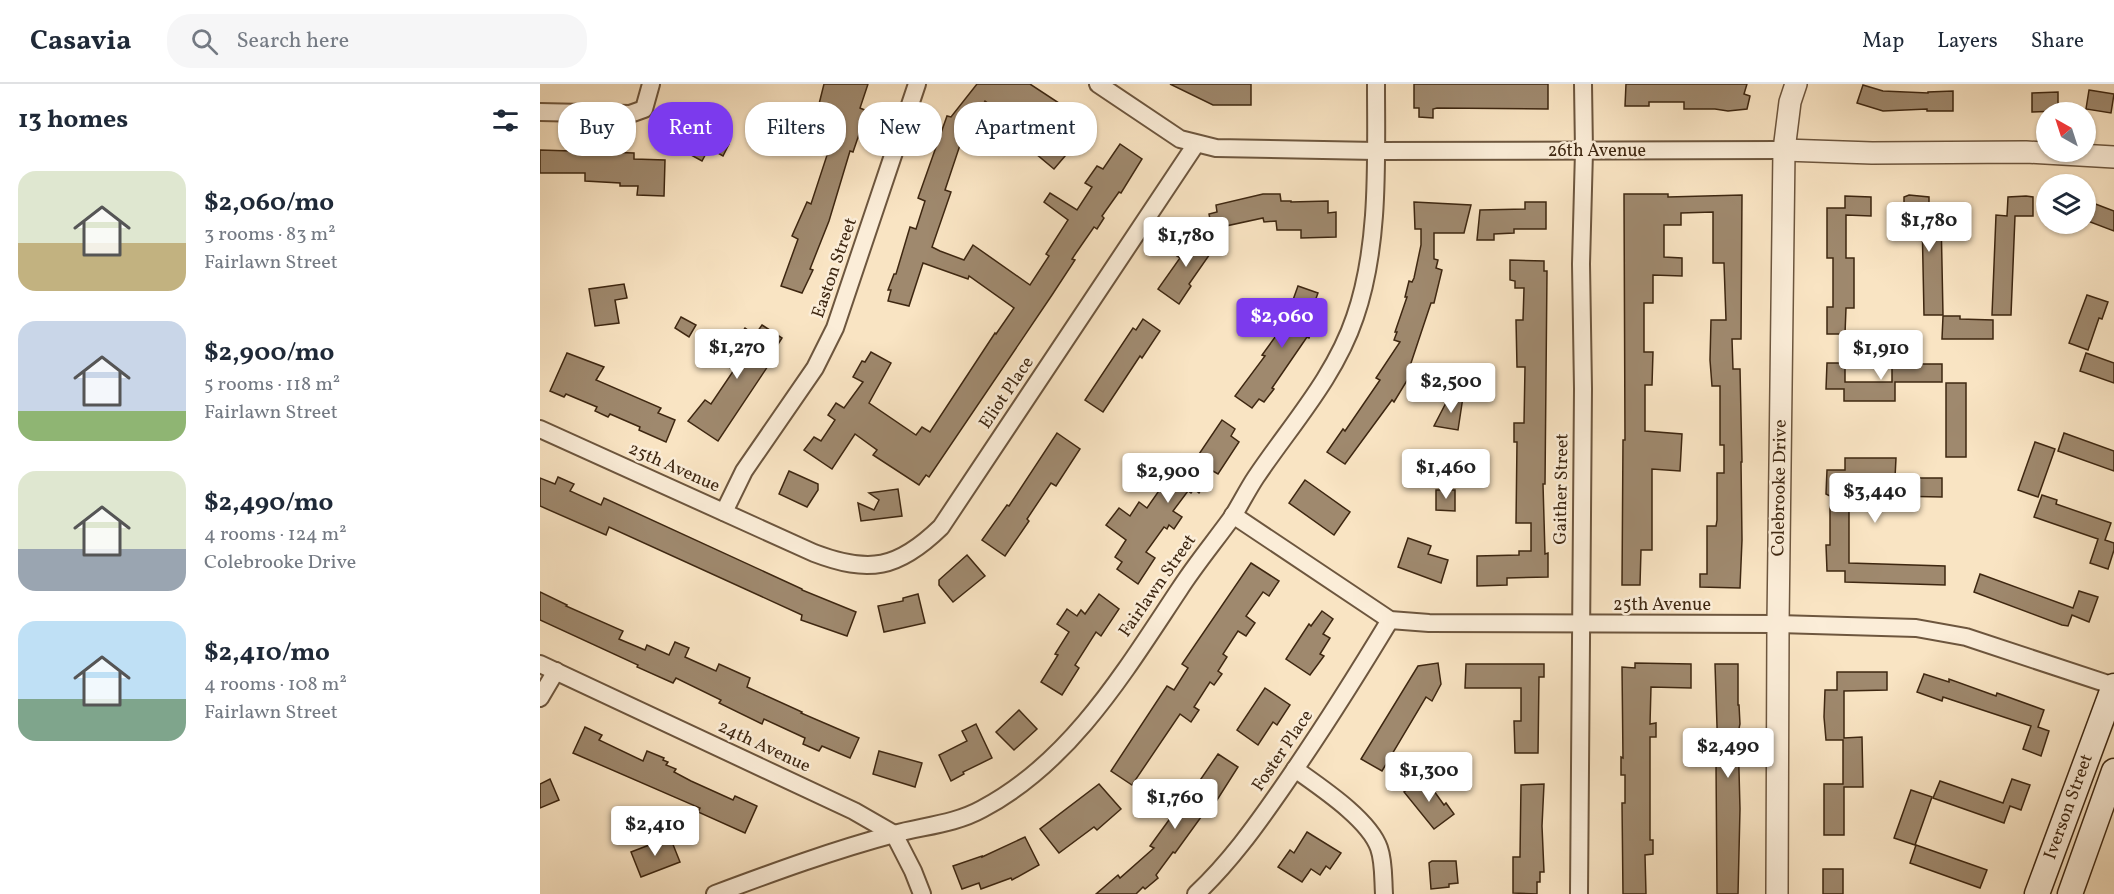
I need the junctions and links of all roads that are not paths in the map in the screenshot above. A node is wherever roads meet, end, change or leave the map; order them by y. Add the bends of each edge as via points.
1 (651, 84) edge
2 (917, 84) edge
3 (1098, 84) edge
4 (1376, 84) edge
5 (1583, 84) edge
6 (1796, 84) edge
7 (540, 112) edge
8 (1197, 144) junction
9 (1784, 150) junction
10 (1376, 151) junction
11 (1584, 151) junction
12 (2114, 158) edge
13 (540, 429) edge
14 (724, 512) junction
15 (1233, 515) junction
16 (792, 543) joint
17 (1390, 620) junction
18 (1778, 624) junction
19 (1581, 625) junction
20 (540, 664) edge
21 (556, 671) junction
22 (2114, 686) edge
23 (540, 698) edge
24 (1295, 769) junction
25 (2114, 771) edge
26 (894, 834) junction
27 (715, 894) edge
28 (922, 894) edge
29 (1196, 894) edge
30 (1384, 894) edge
31 (1579, 894) edge
32 (1777, 894) edge
33 (2037, 894) edge
34 (2070, 894) edge

1 - 7 street via 644,109 630,114
2 - 14 street, Easton Street via 835,328 815,368 744,471
3 - 8 street, 26th Avenue via 1180,139
4 - 10 street, Fairlawn Street
5 - 11 street, Gaither Street
6 - 9 street, Colebrooke Drive
8 - 10 street, 26th Avenue via 1216,148
8 - 16 street, Eliot Place via 941,527 899,559 876,565 849,565
9 - 11 street, 26th Avenue
9 - 12 street, 26th Avenue via 2026,152
9 - 18 street, Colebrooke Drive
10 - 11 street, 26th Avenue
10 - 15 street, Fairlawn Street via 1371,246 1357,313 1347,339 1328,374
11 - 19 street, Gaither Street
13 - 14 street, 25th Avenue
14 - 16 street, 25th Avenue
15 - 17 street, 25th Avenue
15 - 26 street, Fairlawn Street via 1069,743 1043,767 981,810 946,823
17 - 19 street, 25th Avenue
17 - 24 street, Foster Place
18 - 19 street, 25th Avenue
18 - 22 street, 25th Avenue via 1936,631 1966,637
18 - 32 street, Colebrooke Drive
19 - 31 street, Gaither Street
20 - 21 street, 24th Avenue
21 - 23 street
21 - 26 street, 24th Avenue via 854,811
22 - 33 main road, Iverson Street
24 - 29 street, Foster Place via 1251,833
24 - 30 street via 1369,829 1379,848
25 - 34 main road, Iverson Street
26 - 27 street, Fairlawn Street
26 - 28 street

